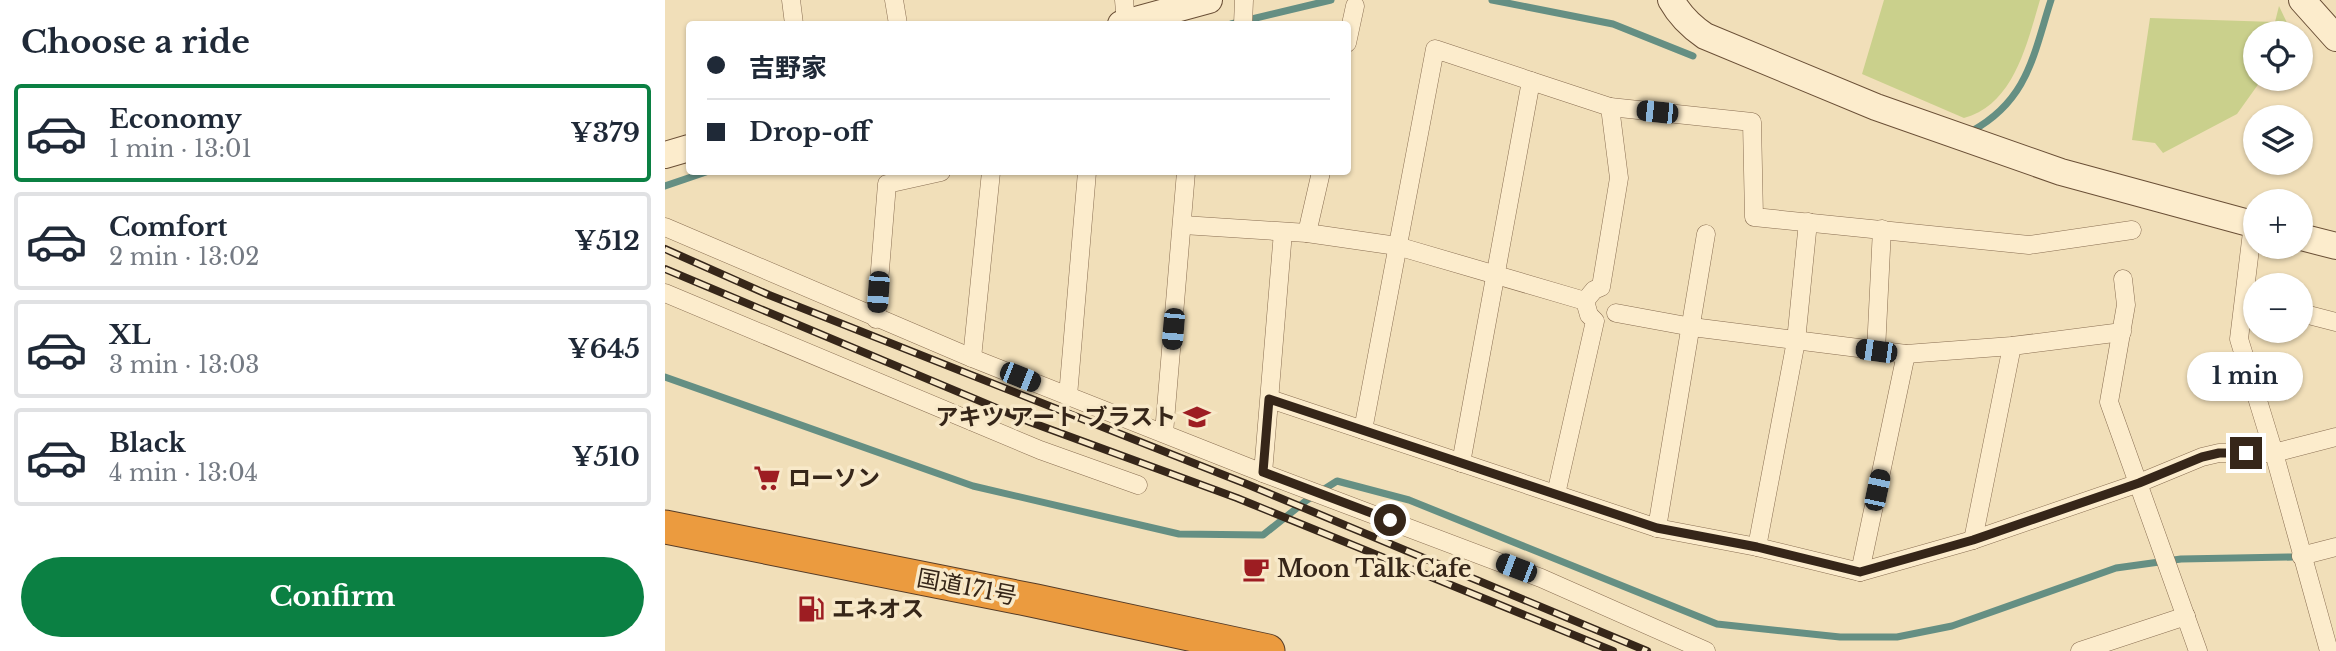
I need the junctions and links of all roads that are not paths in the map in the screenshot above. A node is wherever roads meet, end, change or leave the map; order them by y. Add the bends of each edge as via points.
1 (790, 0) edge
2 (894, 0) edge
3 (1209, 0) edge
4 (1671, 0) edge
5 (1355, 5) dead end
6 (2318, 11) edge
7 (1124, 16) edge
8 (794, 21) edge
9 (898, 21) edge
10 (1351, 24) edge
11 (2336, 38) edge
12 (1531, 81) junction
13 (1610, 107) junction
14 (686, 149) edge
15 (665, 155) edge
16 (928, 175) edge
17 (991, 175) edge
18 (1087, 175) edge
19 (1187, 175) edge
20 (1320, 175) edge
21 (2243, 221) edge
22 (1808, 222) junction
23 (1183, 225) junction
24 (665, 227) edge
25 (1882, 229) junction
26 (2131, 230) dead end
27 (1283, 232) junction
28 (1307, 233) junction
29 (1706, 233) dead end
30 (2313, 240) edge
31 (1397, 246) junction
32 (2336, 246) edge
33 (1495, 275) junction
34 (2123, 279) dead end
35 (1601, 287) junction
36 (665, 293) edge
37 (1585, 301) junction
38 (1616, 313) junction
39 (2313, 316) edge
40 (876, 318) junction
41 (1595, 321) junction
42 (2243, 322) edge
43 (2336, 322) edge
44 (1692, 327) junction
45 (2122, 332) junction
46 (1796, 341) junction
47 (2012, 346) junction
48 (1876, 351) junction
49 (1906, 354) junction
50 (972, 358) junction
51 (1068, 396) junction
52 (1269, 399) junction
53 (1363, 430) junction
54 (1164, 433) junction
55 (2336, 437) edge
56 (2274, 453) junction
57 (1461, 463) junction
58 (1263, 472) junction
59 (2139, 483) junction
60 (1138, 485) dead end
61 (1556, 494) junction
62 (665, 527) edge
63 (1657, 528) junction
64 (1973, 540) junction
65 (1757, 547) junction
66 (2336, 547) edge
67 (2301, 556) junction
68 (1860, 572) junction
69 (2186, 616) junction
70 (1268, 651) edge
71 (1706, 651) edge
72 (2080, 651) edge
73 (2198, 651) edge
74 (2329, 651) edge

1 - 8 street
2 - 9 street
3 - 7 street
4 - 21 street via 1692,28 1705,36 1876,107 2060,172
5 - 10 street
6 - 11 street
12 - 13 street
12 - 31 street via 1436,49
12 - 33 street
13 - 22 street via 1752,122 1754,217
13 - 35 street via 1619,178
14 - 15 street
16 - 40 street via 887,184
17 - 50 street
18 - 51 street
19 - 23 street
20 - 28 street
22 - 25 street
22 - 46 street
23 - 27 street
23 - 54 street
24 - 40 street
25 - 26 street via 2029,245
25 - 48 street
27 - 28 street
27 - 52 street
28 - 31 street
29 - 44 street
30 - 32 street
31 - 33 street
31 - 53 street
33 - 37 street
33 - 57 street
34 - 45 street
35 - 37 street
35 - 38 street via 1615,298
36 - 60 street via 1040,450
37 - 41 street
38 - 41 street
38 - 44 street
39 - 43 street
40 - 50 street
41 - 61 street
42 - 56 street via 2238,339
44 - 46 street
44 - 63 street
45 - 47 street
45 - 59 street via 2109,402
46 - 48 street
46 - 65 street
47 - 49 street
47 - 64 street
48 - 49 street
49 - 68 street
50 - 51 street
51 - 54 street
52 - 53 street
52 - 58 street
53 - 57 street
54 - 58 street
55 - 56 street
56 - 59 street via 2211,455
56 - 67 street
57 - 61 street
58 - 71 street via 1541,578
59 - 64 street
59 - 69 street
61 - 63 street
62 - 70 highway, 国道171号
63 - 65 street
64 - 68 street
65 - 68 street
66 - 67 street
67 - 74 street
69 - 72 street
69 - 73 street

